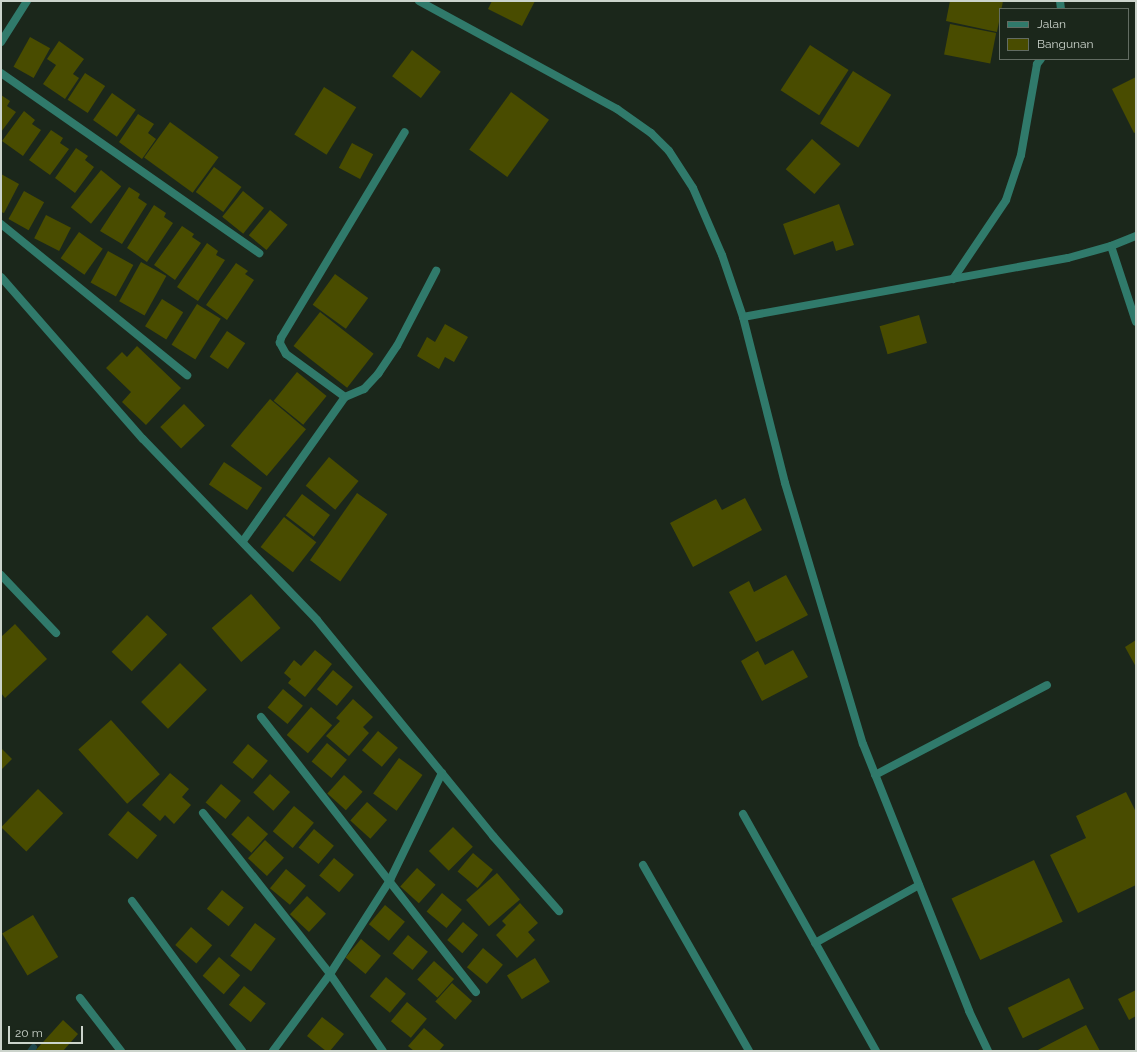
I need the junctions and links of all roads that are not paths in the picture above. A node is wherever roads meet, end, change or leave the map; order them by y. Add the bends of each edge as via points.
1 (27, 1) edge
2 (419, 1) edge
3 (1, 42) edge
4 (1040, 60) edge
5 (1, 73) edge
6 (405, 132) dead end
7 (1, 224) edge
8 (1136, 236) edge
9 (1111, 246) junction
10 (259, 253) dead end
11 (436, 271) dead end
12 (1, 277) edge
13 (953, 279) junction
14 (743, 317) junction
15 (1136, 322) edge
16 (187, 375) dead end
17 (345, 397) junction
18 (243, 541) junction
19 (1, 575) edge
20 (56, 633) dead end
21 (1047, 685) dead end
22 (261, 717) dead end
23 (442, 773) junction
24 (875, 775) junction
25 (203, 814) dead end
26 (743, 814) dead end
27 (643, 865) dead end
28 (390, 880) junction
29 (919, 885) junction
30 (132, 901) dead end
31 (559, 911) dead end
32 (815, 943) junction
33 (330, 974) junction
34 (476, 992) dead end
35 (80, 998) dead end
36 (120, 1051) edge
37 (242, 1051) edge
38 (273, 1051) edge
39 (383, 1051) edge
40 (749, 1051) edge
41 (876, 1051) edge
42 (988, 1051) edge

1 - 3 street
2 - 14 street via 617,109 651,133 669,151 693,188 722,255
4 - 13 street via 1037,64 1021,155 1006,200
5 - 10 street
6 - 17 street via 281,338 280,343 286,354
7 - 16 street
8 - 9 street
9 - 13 street via 1068,258
9 - 15 street
11 - 17 street via 397,346 378,374 364,389
12 - 18 street via 143,438
13 - 14 street
14 - 24 street via 785,483 858,729
17 - 18 street
18 - 23 street via 317,620
19 - 20 street
21 - 24 street
22 - 28 street
23 - 28 street
23 - 31 street
24 - 29 street
25 - 33 street
26 - 32 street
27 - 40 street
28 - 33 street
28 - 34 street
29 - 32 street
29 - 42 street via 969,1011
30 - 37 street
32 - 41 street
33 - 38 street
33 - 39 street
35 - 36 street

